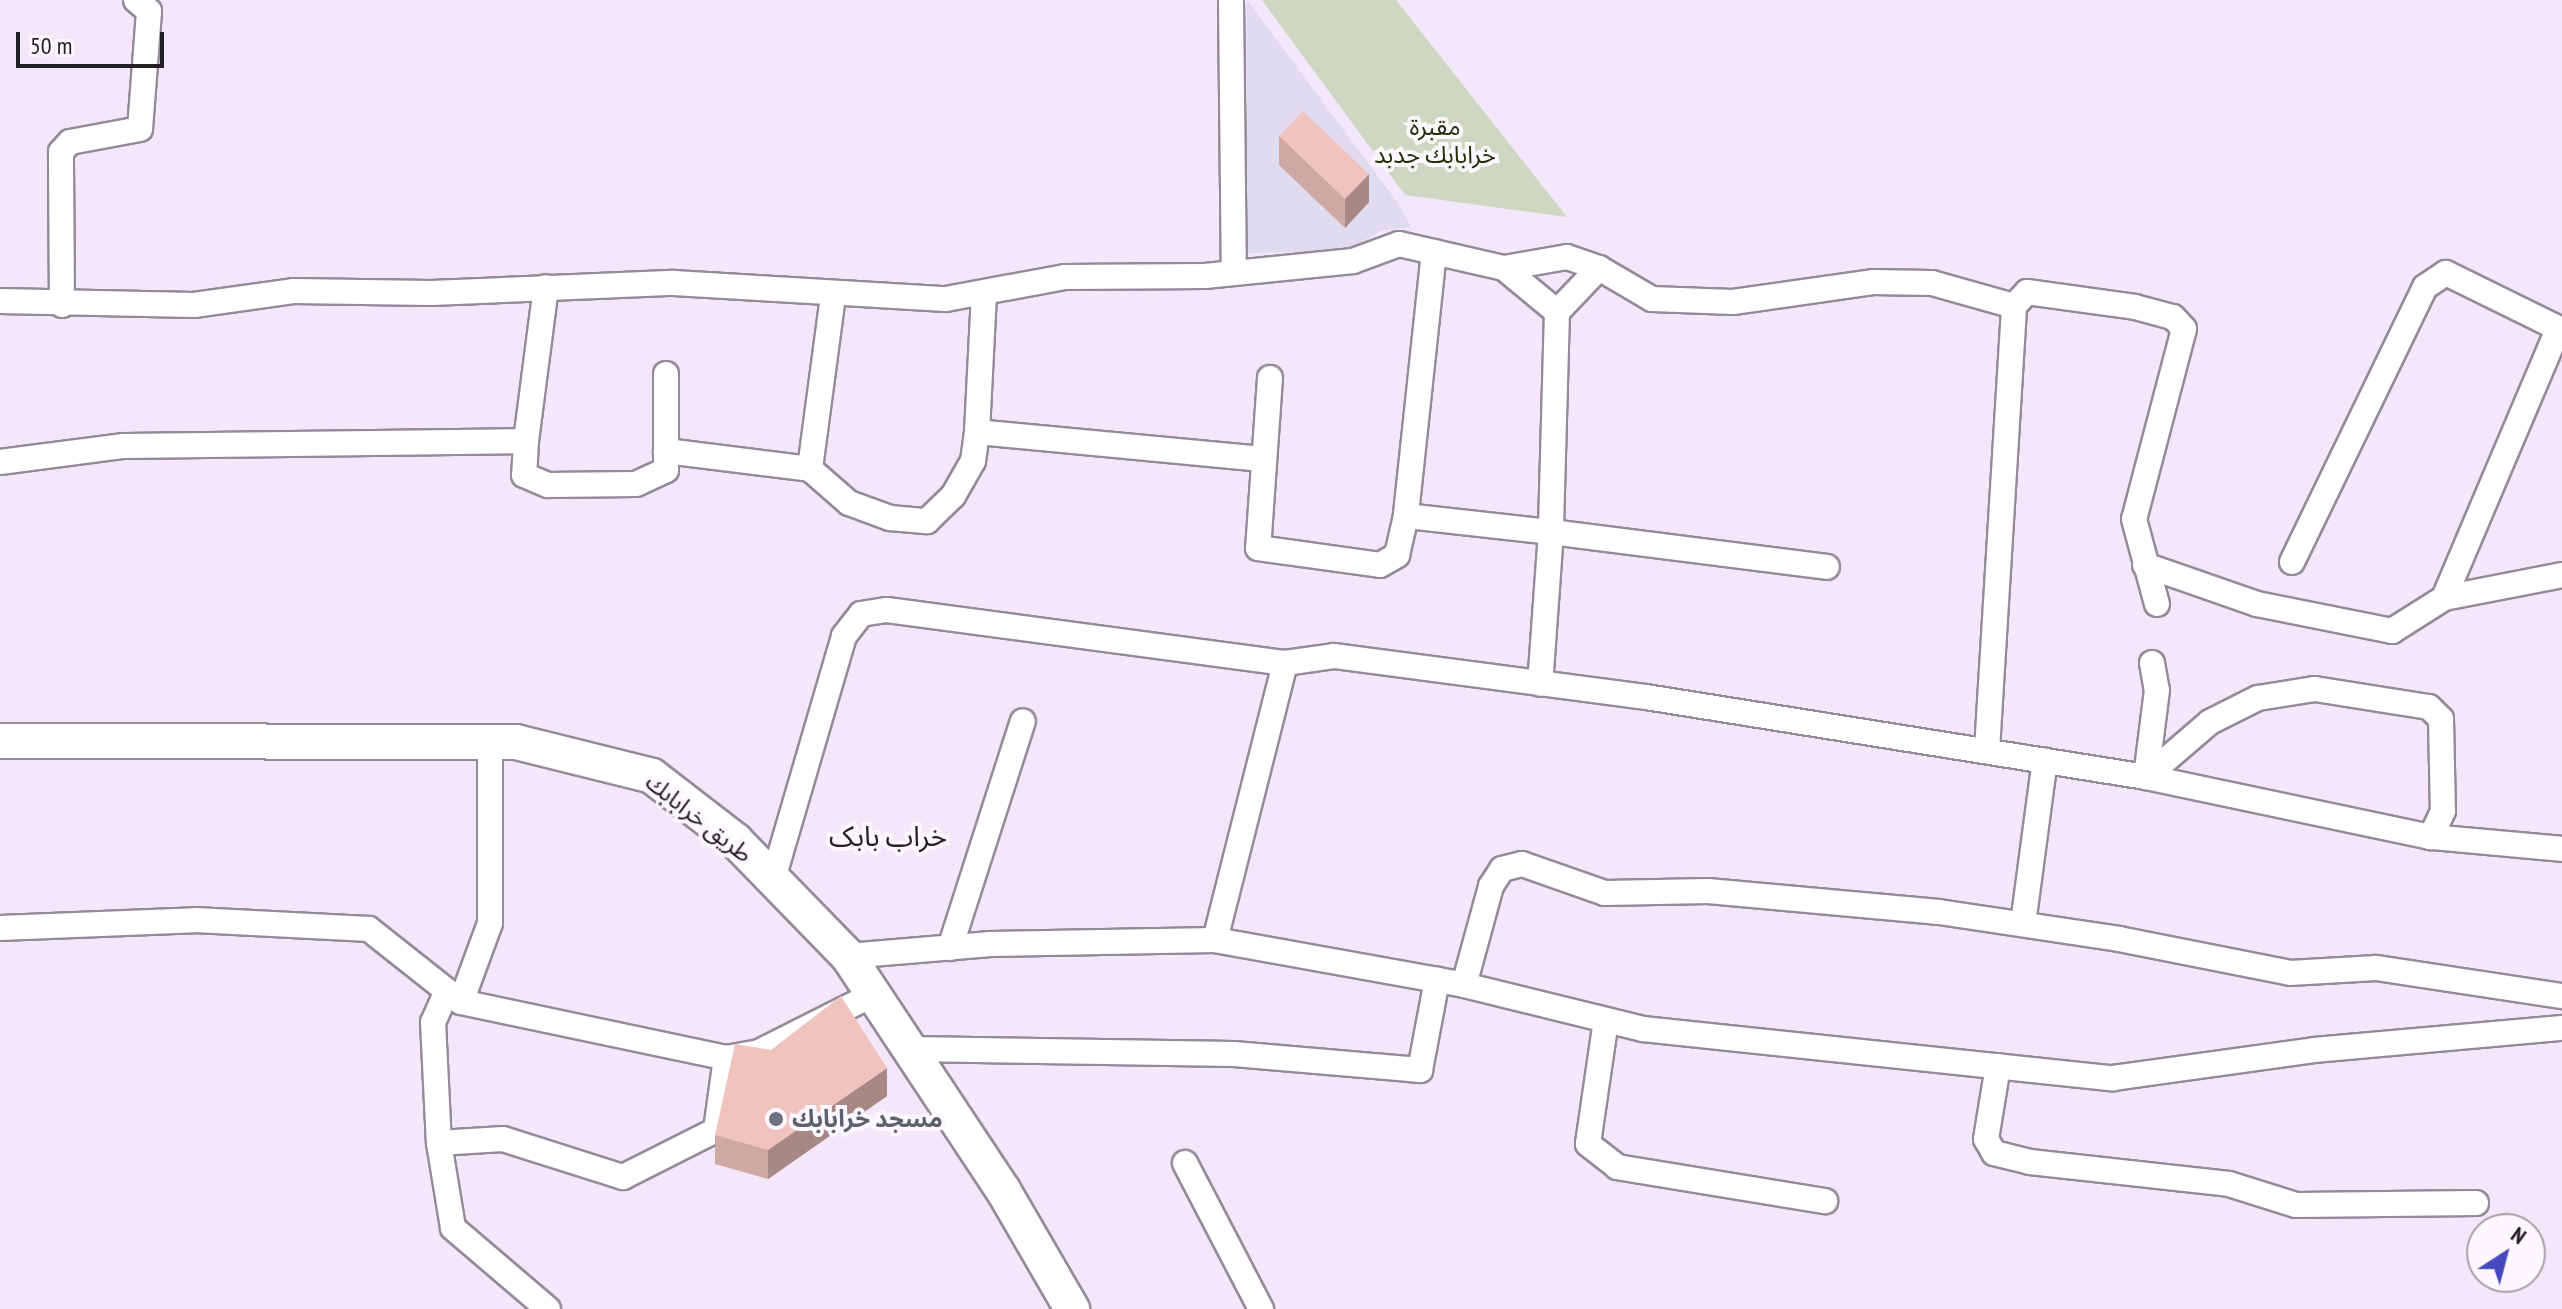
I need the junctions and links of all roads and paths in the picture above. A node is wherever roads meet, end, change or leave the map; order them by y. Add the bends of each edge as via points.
1 (139, 0) edge
2 (1231, 0) edge
3 (1434, 252) junction
4 (1504, 268) junction
5 (1599, 268) junction
6 (1234, 271) junction
7 (546, 287) junction
8 (984, 295) junction
9 (833, 296) junction
10 (0, 301) edge
11 (62, 305) junction
12 (2014, 306) junction
13 (1557, 312) junction
14 (2560, 329) edge
15 (666, 374) dead end
16 (1270, 378) dead end
17 (977, 432) junction
18 (526, 441) junction
19 (666, 451) junction
20 (1264, 459) junction
21 (0, 462) edge
22 (810, 469) junction
23 (1406, 516) junction
24 (1551, 532) junction
25 (2292, 562) dead end
26 (2145, 565) junction
27 (1827, 567) dead end
28 (2562, 575) edge
29 (2444, 598) junction
30 (2157, 604) dead end
31 (1285, 663) junction
32 (2152, 663) dead end
33 (1540, 684) junction
34 (1023, 721) dead end
35 (0, 741) edge
36 (490, 741) junction
37 (1987, 750) junction
38 (2045, 760) junction
39 (2146, 777) junction
40 (2431, 837) junction
41 (2562, 849) edge
42 (773, 879) junction
43 (2023, 924) junction
44 (0, 928) edge
45 (1215, 940) junction
46 (950, 948) junction
47 (848, 956) junction
48 (1437, 980) junction
49 (1464, 985) junction
50 (874, 994) junction
51 (2562, 996) edge
52 (454, 997) junction
53 (1606, 1020) junction
54 (2562, 1028) edge
55 (910, 1049) junction
56 (726, 1058) junction
57 (1998, 1066) junction
58 (439, 1143) junction
59 (1185, 1163) dead end
60 (1825, 1201) dead end
61 (2476, 1203) dead end
62 (548, 1309) edge
63 (1072, 1309) edge
64 (1261, 1309) edge

1 - 11 street via 149,11 140,129 70,142 61,152
2 - 6 street
3 - 4 street
3 - 6 street via 1399,244 1353,261
3 - 23 street
4 - 5 street via 1567,257
4 - 13 street
5 - 12 street via 1652,299 1733,302 1873,282 1932,283
5 - 13 street
6 - 8 street via 1065,277
7 - 9 street via 674,283
7 - 11 street via 431,293 293,291 194,305
7 - 18 street
8 - 9 street
8 - 17 street
9 - 22 street
10 - 11 street
12 - 26 street via 2027,292 2059,294 2173,317 2184,329 2134,519
12 - 37 street
13 - 24 street
14 - 25 street via 2446,273 2425,287
14 - 29 street
15 - 19 street
16 - 20 street
17 - 20 street
17 - 22 street via 973,461 953,496 927,521 890,518 849,503
18 - 19 street via 524,475 548,485 636,484 666,470
18 - 21 street via 124,446
19 - 22 street
20 - 23 street via 1258,548 1380,565 1397,555
23 - 24 street
24 - 27 street
24 - 33 street
26 - 29 street via 2257,604 2392,631
26 - 30 street
28 - 29 street
31 - 33 street via 1334,656
31 - 42 street via 887,610 861,614 844,636
31 - 45 street
32 - 39 street via 2157,690
33 - 37 street
34 - 46 street
35 - 36 main road, طريق خرابابك
36 - 42 main road, طريق خرابابك via 516,742 652,776 736,841
36 - 52 street via 490,923
37 - 38 street
38 - 39 street
38 - 43 street
39 - 40 street
39 - 40 street via 2210,722 2258,698 2315,689 2429,707 2441,719 2443,811
40 - 41 street
42 - 47 main road, طريق خرابابك
43 - 49 street via 1708,891 1605,893 1522,864 1502,869 1491,886
43 - 51 street via 2290,973 2376,968
44 - 52 street via 195,920 369,929
45 - 46 street
45 - 48 street
46 - 47 street
47 - 50 main road, طريق خرابابك
48 - 49 street
48 - 55 street via 1420,1070 1234,1054
49 - 53 street
50 - 55 main road, طريق خرابابك
50 - 56 street via 759,1052
52 - 56 street
52 - 58 street via 433,1022
53 - 57 street via 1643,1029
53 - 60 street via 1588,1144 1617,1167
54 - 57 street via 2314,1050 2113,1078
55 - 63 main road, طريق خرابابك via 1003,1190
56 - 58 street via 716,1130 623,1177 503,1139
57 - 61 street via 1986,1139 1994,1153 2030,1162 2229,1184 2296,1205
58 - 62 street via 453,1228
59 - 64 street

